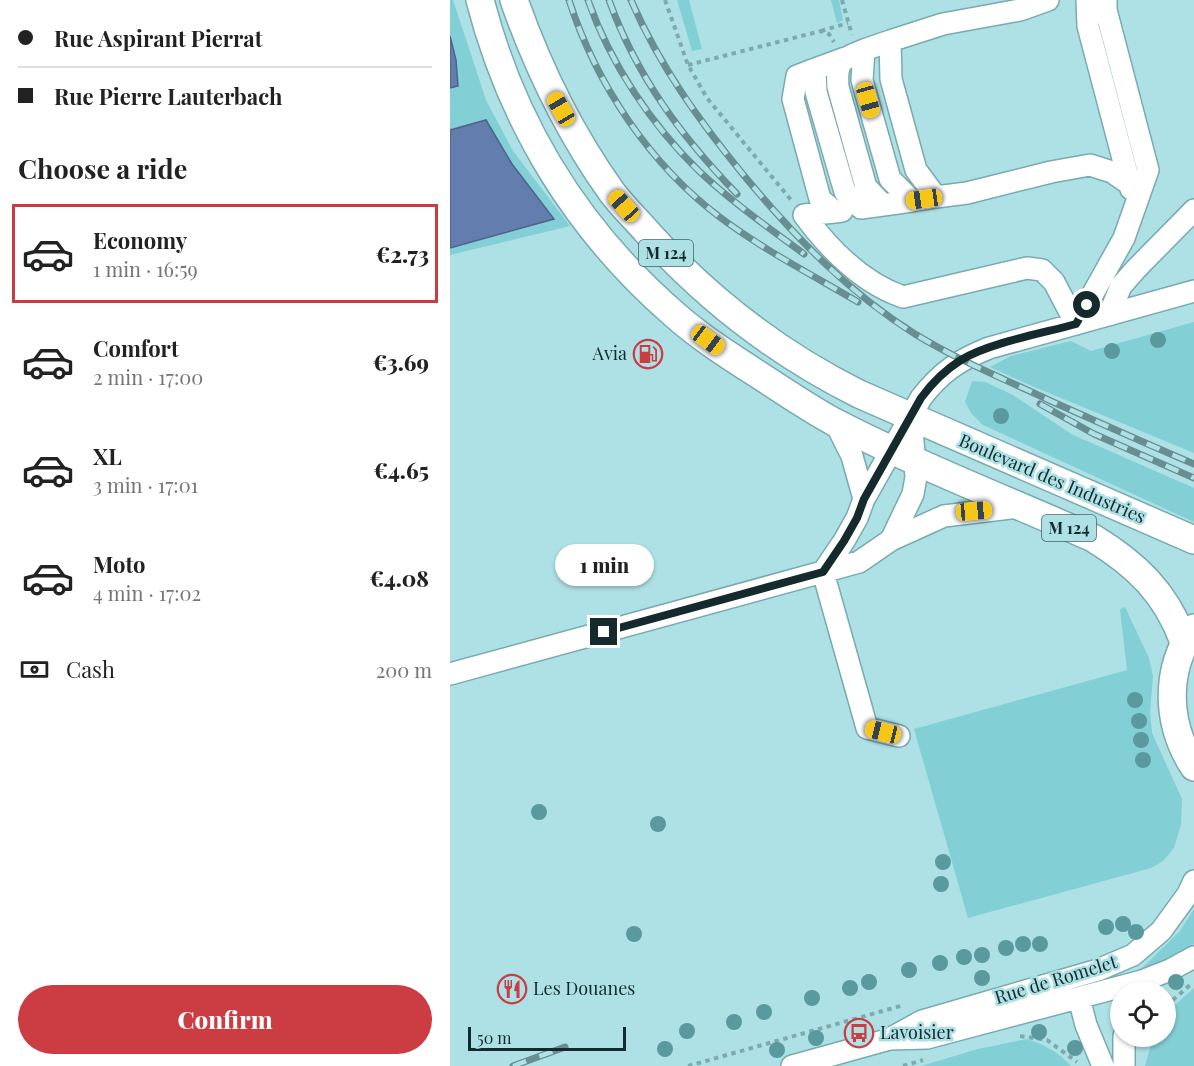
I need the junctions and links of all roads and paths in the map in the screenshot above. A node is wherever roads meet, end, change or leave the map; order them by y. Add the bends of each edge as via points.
1 (480, 0) edge
2 (514, 0) edge
3 (665, 0) edge
4 (842, 0) edge
5 (1048, 0) edge
6 (1087, 0) edge
7 (1106, 0) edge
8 (848, 23) junction
9 (820, 31) junction
10 (890, 40) junction
11 (855, 54) junction
12 (688, 65) junction
13 (815, 69) junction
14 (1131, 185) junction
15 (936, 197) junction
16 (912, 201) junction
17 (883, 205) junction
18 (861, 208) junction
19 (1194, 210) edge
20 (1134, 211) junction
21 (834, 212) junction
22 (804, 215) junction
23 (1194, 291) edge
24 (1109, 315) junction
25 (1076, 324) junction
26 (911, 418) junction
27 (835, 422) junction
28 (904, 456) junction
29 (864, 499) junction
30 (1022, 507) junction
31 (891, 540) junction
32 (1194, 540) edge
33 (823, 572) junction
34 (1189, 635) edge
35 (450, 674) edge
36 (898, 736) dead end
37 (1194, 766) edge
38 (1194, 881) edge
39 (1132, 955) junction
40 (1194, 957) edge
41 (1194, 980) edge
42 (1148, 981) edge
43 (1110, 992) edge
44 (1176, 996) edge
45 (1079, 998) junction
46 (1016, 1036) dead end
47 (890, 1039) junction
48 (1124, 1047) edge
49 (932, 1057) dead end
50 (1102, 1065) edge
51 (792, 1066) edge
52 (903, 1066) edge
53 (1124, 1066) edge

1 - 27 main road, Boulevard des Industries / M 124 via 491,43 523,118 569,200 600,238 675,316 725,353
2 - 26 main road, Boulevard des Industries / M 124 via 549,88 585,150 611,192 663,250 700,287 794,358 828,379
3 - 12 path
4 - 8 path
5 - 10 street
6 - 14 street via 1088,26
7 - 20 street via 1148,170
8 - 9 path
8 - 11 path
9 - 11 path
9 - 12 path
10 - 11 street
10 - 15 street via 891,79 916,170
11 - 13 street
11 - 16 street via 890,179
11 - 17 street via 837,70 838,87 866,187
12 - 22 path via 713,107
13 - 18 street via 816,92 845,192
13 - 21 street via 797,76 793,99 820,199
14 - 15 street via 1112,172 1090,165
14 - 20 street
15 - 16 street
16 - 17 street
17 - 18 street
18 - 21 street
19 - 24 street via 1121,286
20 - 25 street via 1124,238
21 - 22 street
22 - 25 street via 838,256 884,291 903,297 1027,268 1042,270 1054,282
23 - 24 street
24 - 25 street
25 - 26 street via 963,359 932,383
26 - 28 street
26 - 32 main road, Boulevard des Industries / M 124
27 - 28 main road, Boulevard des Industries / M 124
27 - 29 street via 852,456
28 - 29 street
28 - 30 main road, Boulevard des Industries / M 124
28 - 31 street via 916,477 913,494
29 - 33 street via 857,518
30 - 31 street via 944,516
30 - 34 main road, Boulevard des Industries / M 124 via 1093,538 1125,560 1152,584
31 - 33 street via 859,562
33 - 35 street
33 - 36 street via 867,728
34 - 37 main road via 1175,669 1172,698 1175,726
38 - 39 street, Rue de Romelet via 1161,931
39 - 45 street
39 - 47 street, Rue de Romelet via 1098,970 922,1021
40 - 42 street, Rue de Romelet
41 - 44 path
43 - 45 street, Rue de Romelet
45 - 47 street, Rue de Romelet via 927,1038
45 - 50 street
46 - 50 path via 1047,1040 1083,1066
47 - 51 street, Rue de Romelet
48 - 53 street
49 - 52 path

